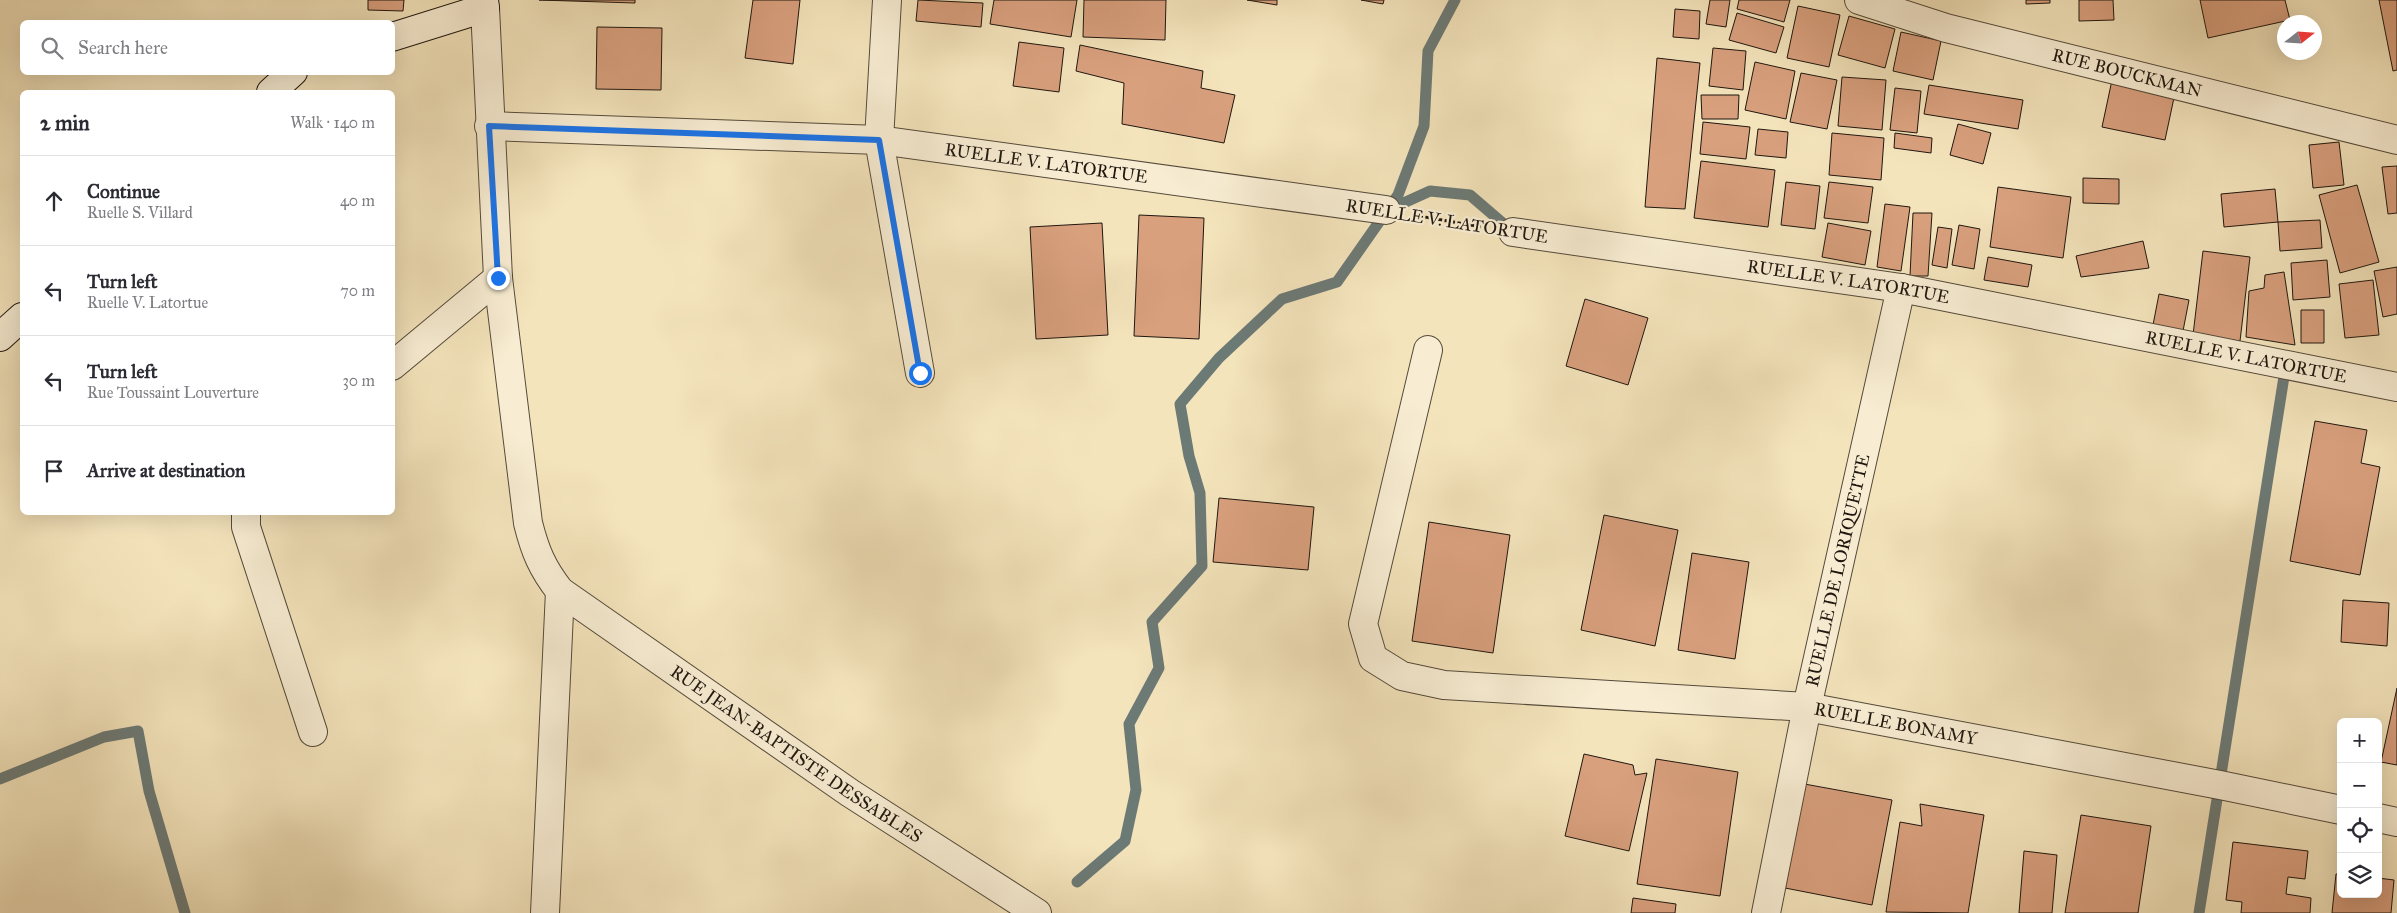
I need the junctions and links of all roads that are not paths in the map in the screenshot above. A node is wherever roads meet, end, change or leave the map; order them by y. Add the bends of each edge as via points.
1 (887, 0) edge
2 (1859, 0) edge
3 (485, 4) edge
4 (395, 36) edge
5 (290, 75) edge
6 (273, 90) edge
7 (489, 126) junction
8 (879, 140) junction
9 (2397, 140) edge
10 (1386, 210) road end
11 (1513, 232) road end
12 (498, 278) junction
13 (1901, 288) junction
14 (20, 319) edge
15 (0, 337) edge
16 (1428, 350) dead end
17 (395, 364) edge
18 (920, 373) dead end
19 (2397, 387) edge
20 (246, 515) edge
21 (560, 591) junction
22 (1807, 707) junction
23 (313, 732) dead end
24 (2337, 809) edge
25 (2382, 819) edge
26 (2397, 822) edge
27 (545, 913) edge
28 (1037, 913) edge
29 (1766, 913) edge

1 - 8 street
2 - 9 street, RUE BOUCKMAN via 1946,28
3 - 4 street
3 - 7 street, RUE JEAN-BAPTISTE DESSABLES
5 - 6 street
7 - 8 street, RUELLE V. LATORTUE
7 - 12 street, RUE JEAN-BAPTISTE DESSABLES
8 - 10 street, RUELLE V. LATORTUE
8 - 18 street
11 - 13 street, RUELLE V. LATORTUE
12 - 17 street
12 - 21 street, RUE JEAN-BAPTISTE DESSABLES via 528,523 544,571
13 - 19 street, RUELLE V. LATORTUE
13 - 22 street, RUELLE DE LORIQUETTE
14 - 15 street
16 - 22 street, RUELLE BONAMY via 1363,624 1373,658 1402,676 1444,685
20 - 23 street via 246,527
21 - 27 street
21 - 28 street, RUE JEAN-BAPTISTE DESSABLES via 850,793
22 - 24 street, RUELLE BONAMY via 2220,784
22 - 29 street, RUELLE DE LORIQUETTE
25 - 26 street

